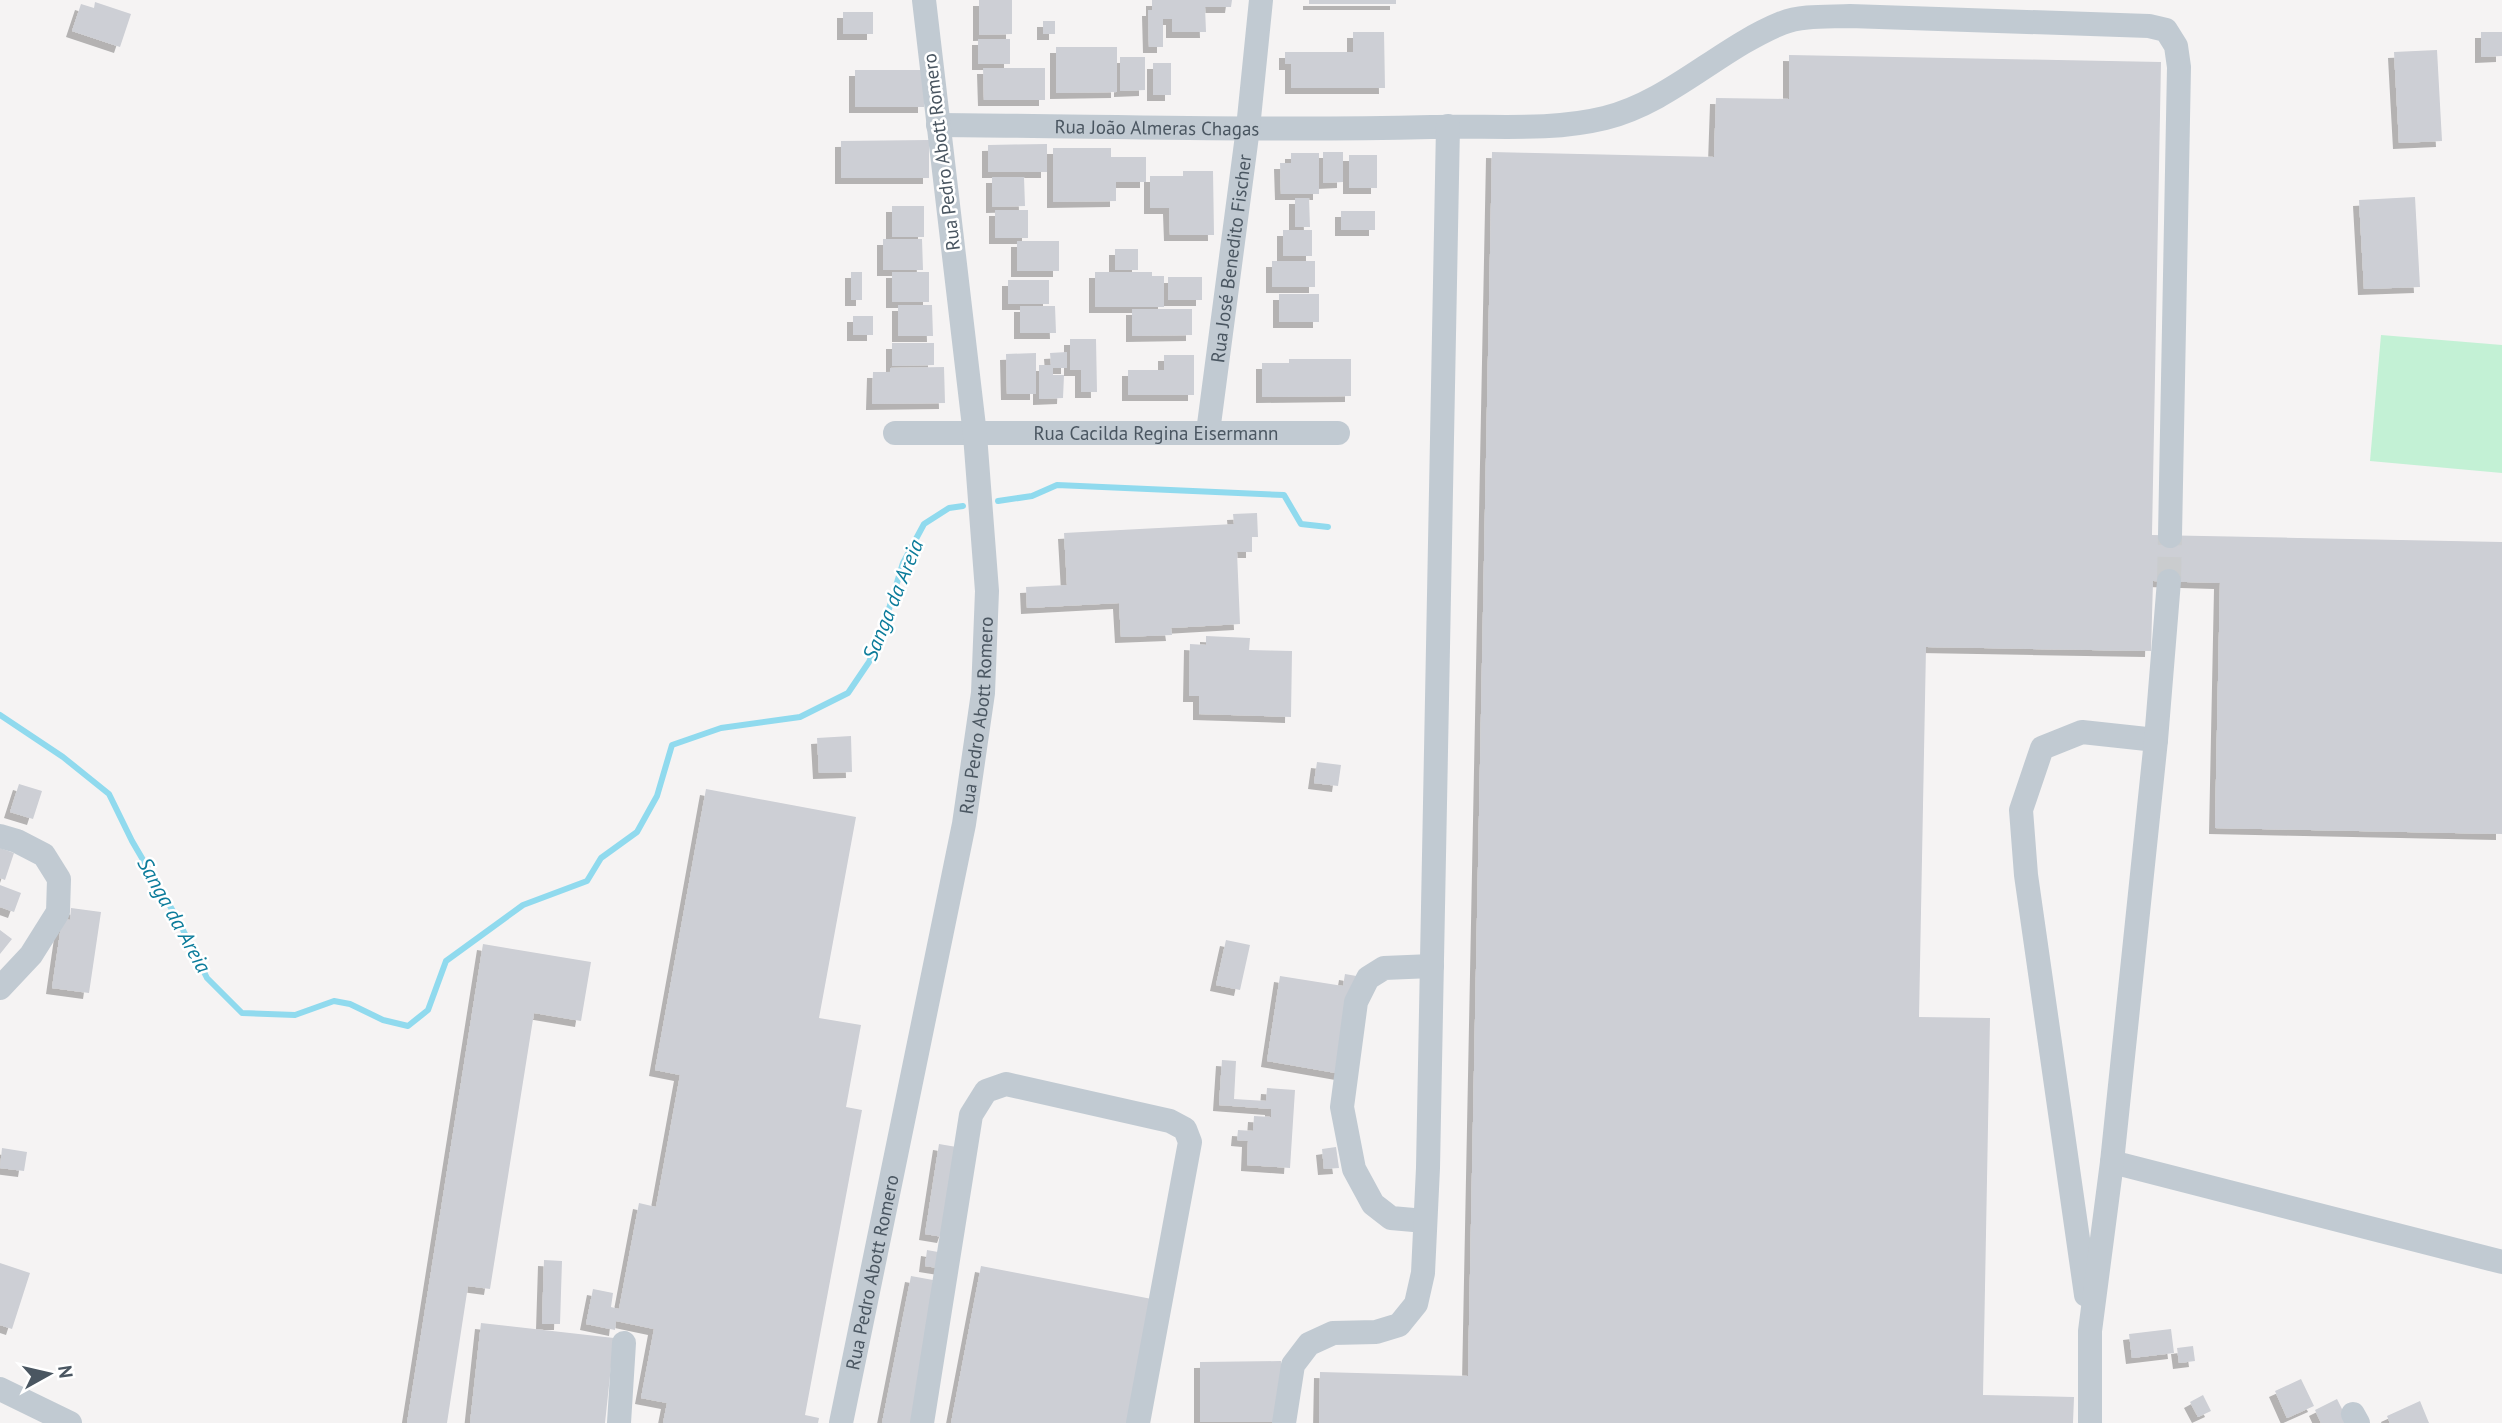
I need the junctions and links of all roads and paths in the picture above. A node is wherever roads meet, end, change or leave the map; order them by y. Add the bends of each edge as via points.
1 (924, 0) edge
2 (1261, 0) edge
3 (1783, 11) edge
4 (937, 125) junction
5 (1448, 126) junction
6 (1248, 128) junction
7 (1208, 432) junction
8 (895, 433) dead end
9 (1338, 433) dead end
10 (975, 435) junction
11 (2171, 536) tunnel mouth
12 (2169, 581) tunnel mouth
13 (2156, 740) junction
14 (0, 836) edge
15 (1432, 966) junction
16 (0, 988) edge
17 (2112, 1162) junction
18 (1426, 1221) junction
19 (2502, 1262) edge
20 (2090, 1331) junction
21 (624, 1343) dead end
22 (0, 1389) edge
23 (70, 1423) edge
24 (619, 1423) edge
25 (841, 1423) edge
26 (922, 1423) edge
27 (1138, 1423) edge
28 (1284, 1423) edge
29 (2090, 1423) edge

1 - 4 street, Rua Pedro Abott Romero
2 - 6 street, Rua José Benedito Fischer
3 - 5 street, Rua João Almeras Chagas via 1737,47 1643,105 1605,118 1556,126
3 - 11 street via 1816,18 2166,30 2176,46 2179,67
4 - 6 street, Rua João Almeras Chagas
4 - 10 street, Rua Pedro Abott Romero
5 - 6 street, Rua João Almeras Chagas
5 - 15 street
6 - 7 street, Rua José Benedito Fischer
7 - 9 street, Rua Cacilda Regina Eisermann
7 - 10 street, Rua Cacilda Regina Eisermann
8 - 10 street, Rua Cacilda Regina Eisermann
10 - 25 street, Rua Pedro Abott Romero via 987,591 983,693 964,824
12 - 13 street
13 - 17 street
13 - 20 street via 2081,732 2042,748 2021,810 2026,875
14 - 16 street via 44,855 59,879 58,912 31,955
15 - 18 street
15 - 18 street via 1384,968 1368,978 1356,1002 1342,1107 1354,1169 1373,1204 1391,1218
17 - 19 street
17 - 20 street
18 - 28 street via 1416,1304 1399,1325 1376,1332 1333,1333 1309,1344 1293,1365
20 - 29 street
21 - 24 street
22 - 23 street
26 - 27 street via 971,1115 986,1091 1006,1084 1170,1121 1185,1129 1190,1142

